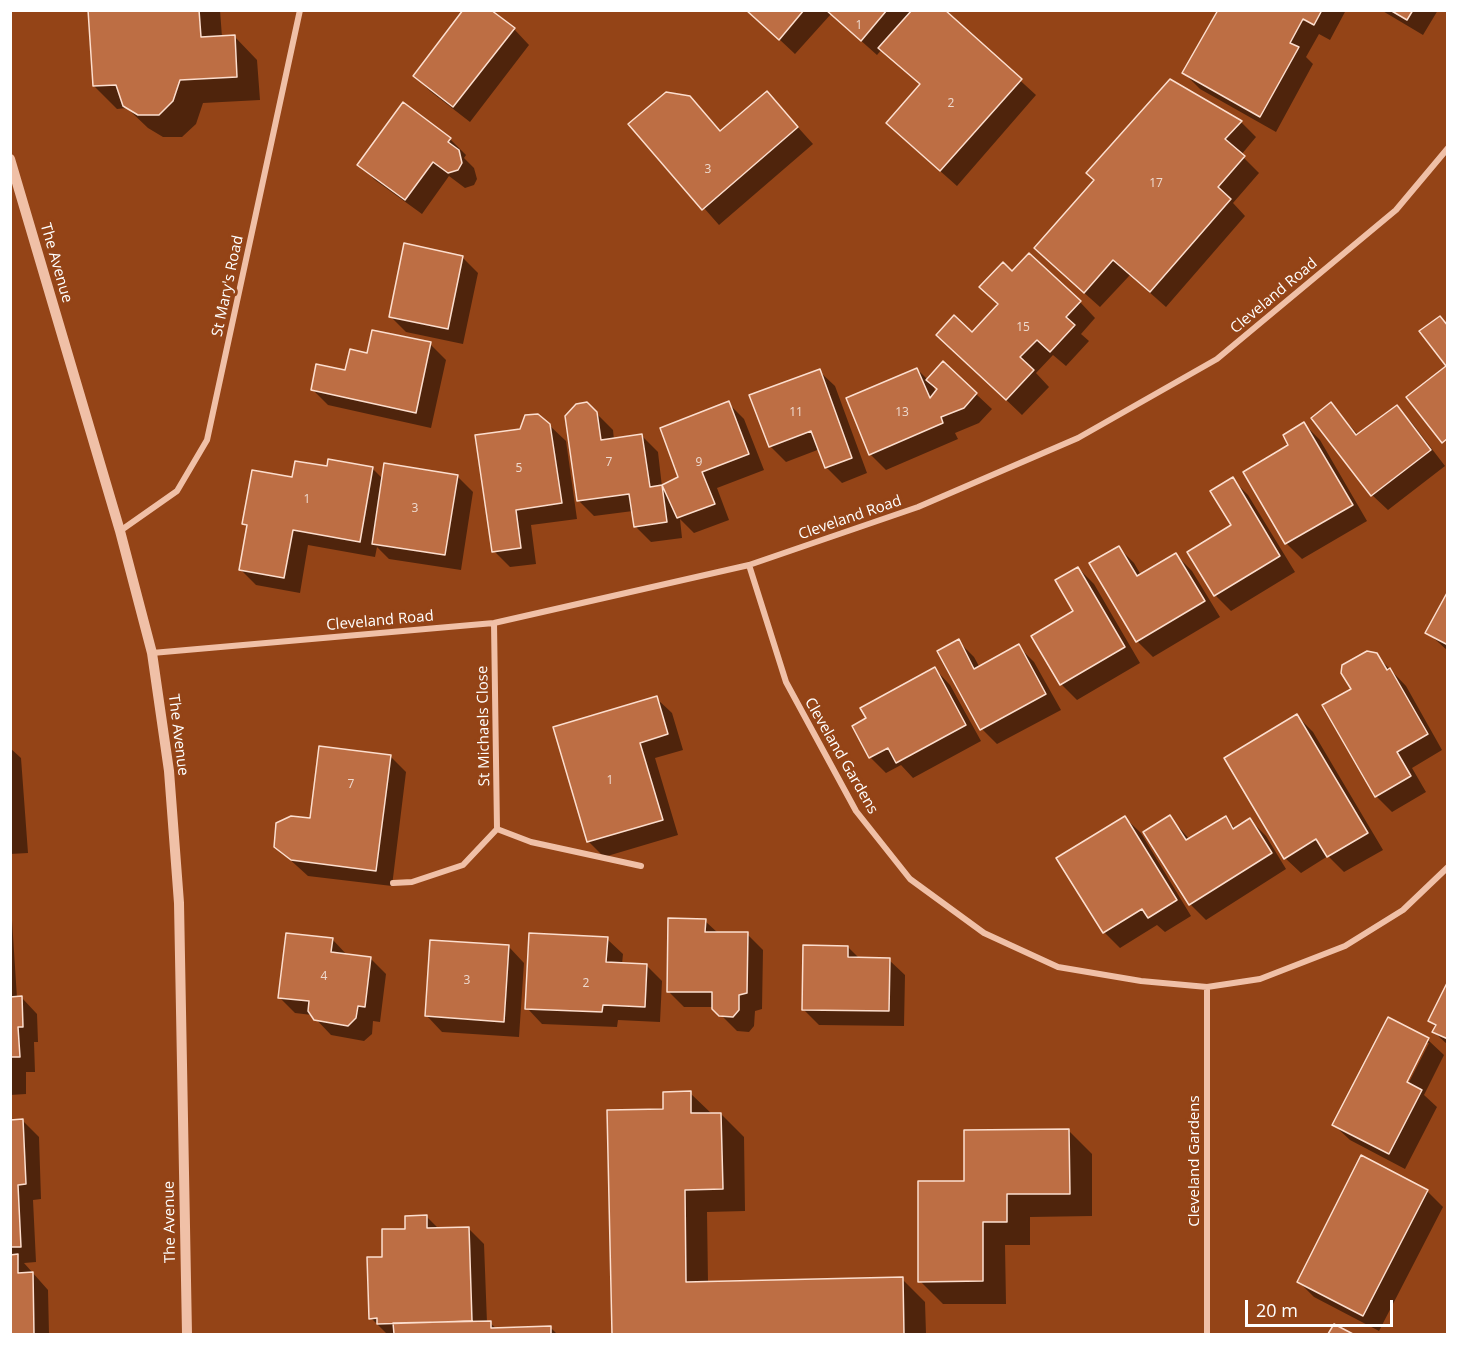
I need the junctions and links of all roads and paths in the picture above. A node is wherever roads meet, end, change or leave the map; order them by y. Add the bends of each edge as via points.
1 (300, 10) edge
2 (1448, 148) edge
3 (10, 159) edge
4 (120, 531) junction
5 (749, 565) junction
6 (494, 623) junction
7 (152, 653) junction
8 (497, 829) junction
9 (640, 866) dead end
10 (1448, 867) edge
11 (393, 883) dead end
12 (1207, 987) junction
13 (187, 1335) edge
14 (1207, 1335) edge

1 - 4 street, St Mary's Road via 207,440 177,491
2 - 5 street, Cleveland Road via 1396,210 1217,359 1078,438 918,507
3 - 4 street, The Avenue
4 - 7 street, The Avenue
5 - 6 street, Cleveland Road
5 - 12 street, Cleveland Gardens via 786,682 856,811 910,879 984,933 1058,967
6 - 7 street, Cleveland Road
6 - 8 street, St Michaels Close
7 - 13 street, The Avenue via 169,771 179,903
8 - 9 street via 531,843
8 - 11 street via 463,865 412,882
10 - 12 street, Cleveland Gardens via 1403,910 1345,946 1260,980
12 - 14 street, Cleveland Gardens

